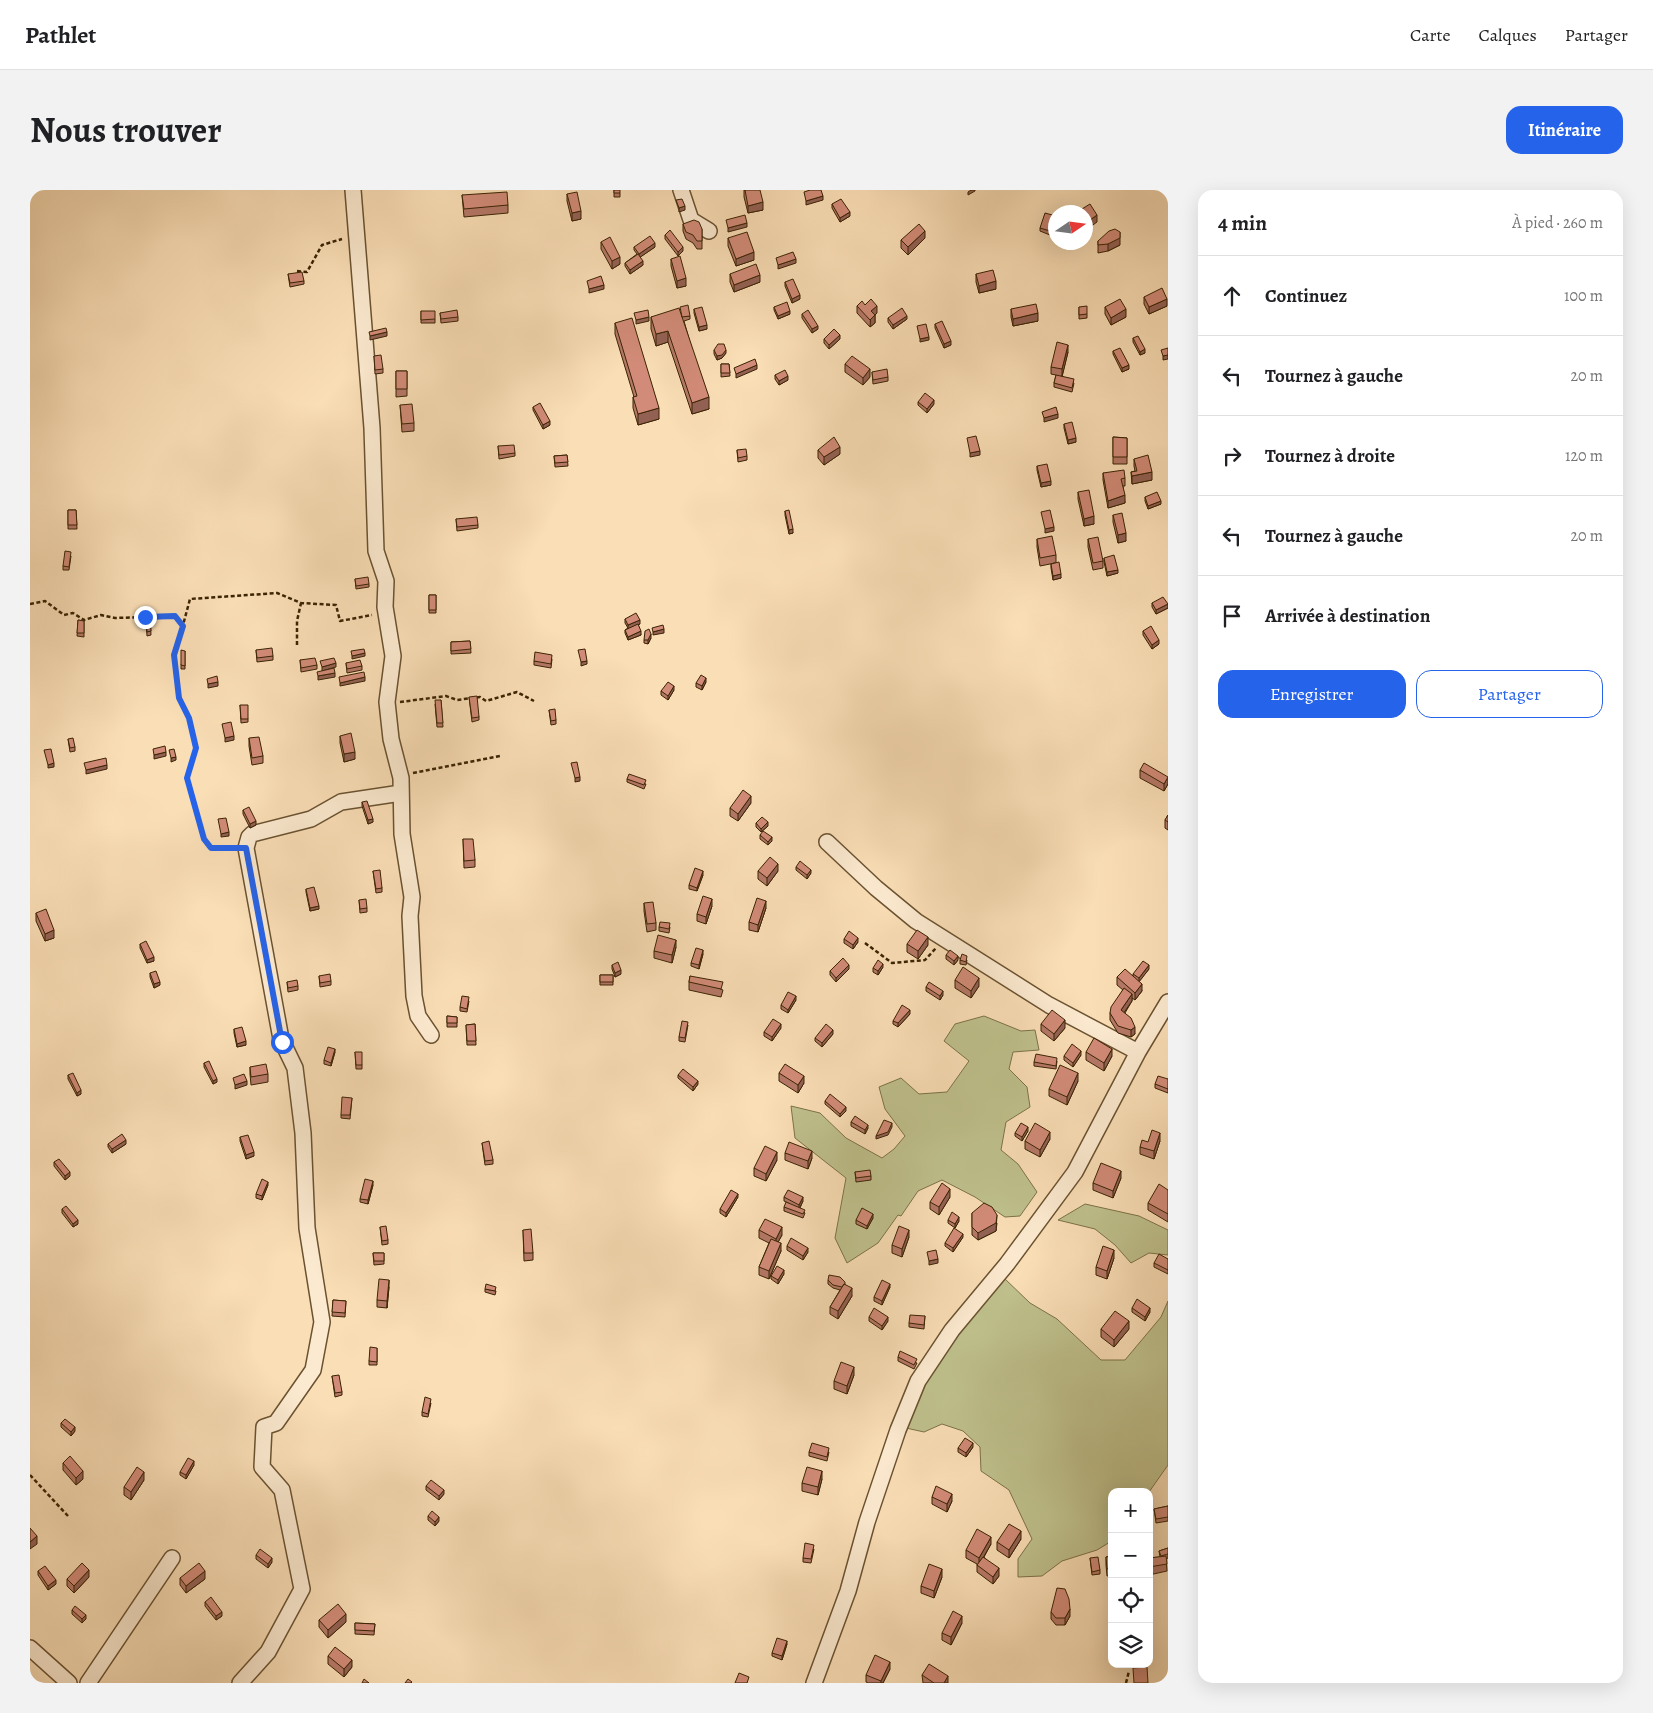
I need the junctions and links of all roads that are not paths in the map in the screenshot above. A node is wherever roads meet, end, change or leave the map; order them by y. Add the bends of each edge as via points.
1 (354, 190) edge
2 (681, 190) edge
3 (709, 231) dead end
4 (401, 793) junction
5 (828, 842) dead end
6 (1168, 1002) edge
7 (431, 1035) dead end
8 (1138, 1052) junction
9 (172, 1558) dead end
10 (30, 1648) edge
11 (69, 1683) edge
12 (88, 1683) edge
13 (240, 1683) edge
14 (814, 1683) edge

1 - 4 street via 372,428 376,551 386,580 386,613 393,656 387,702
2 - 3 street via 691,220
4 - 7 street via 402,834 412,897 414,996 418,1016
4 - 13 street via 341,802 311,819 252,834 246,848 281,1039 295,1068 307,1224 322,1317 313,1370 276,1423 264,1428 262,1467 282,1490 302,1590 268,1652
5 - 8 street via 897,906 943,939 1049,1005
6 - 8 street
8 - 14 street via 1074,1172 1007,1264 952,1330 918,1381 898,1430 848,1591
9 - 12 street
10 - 11 street

